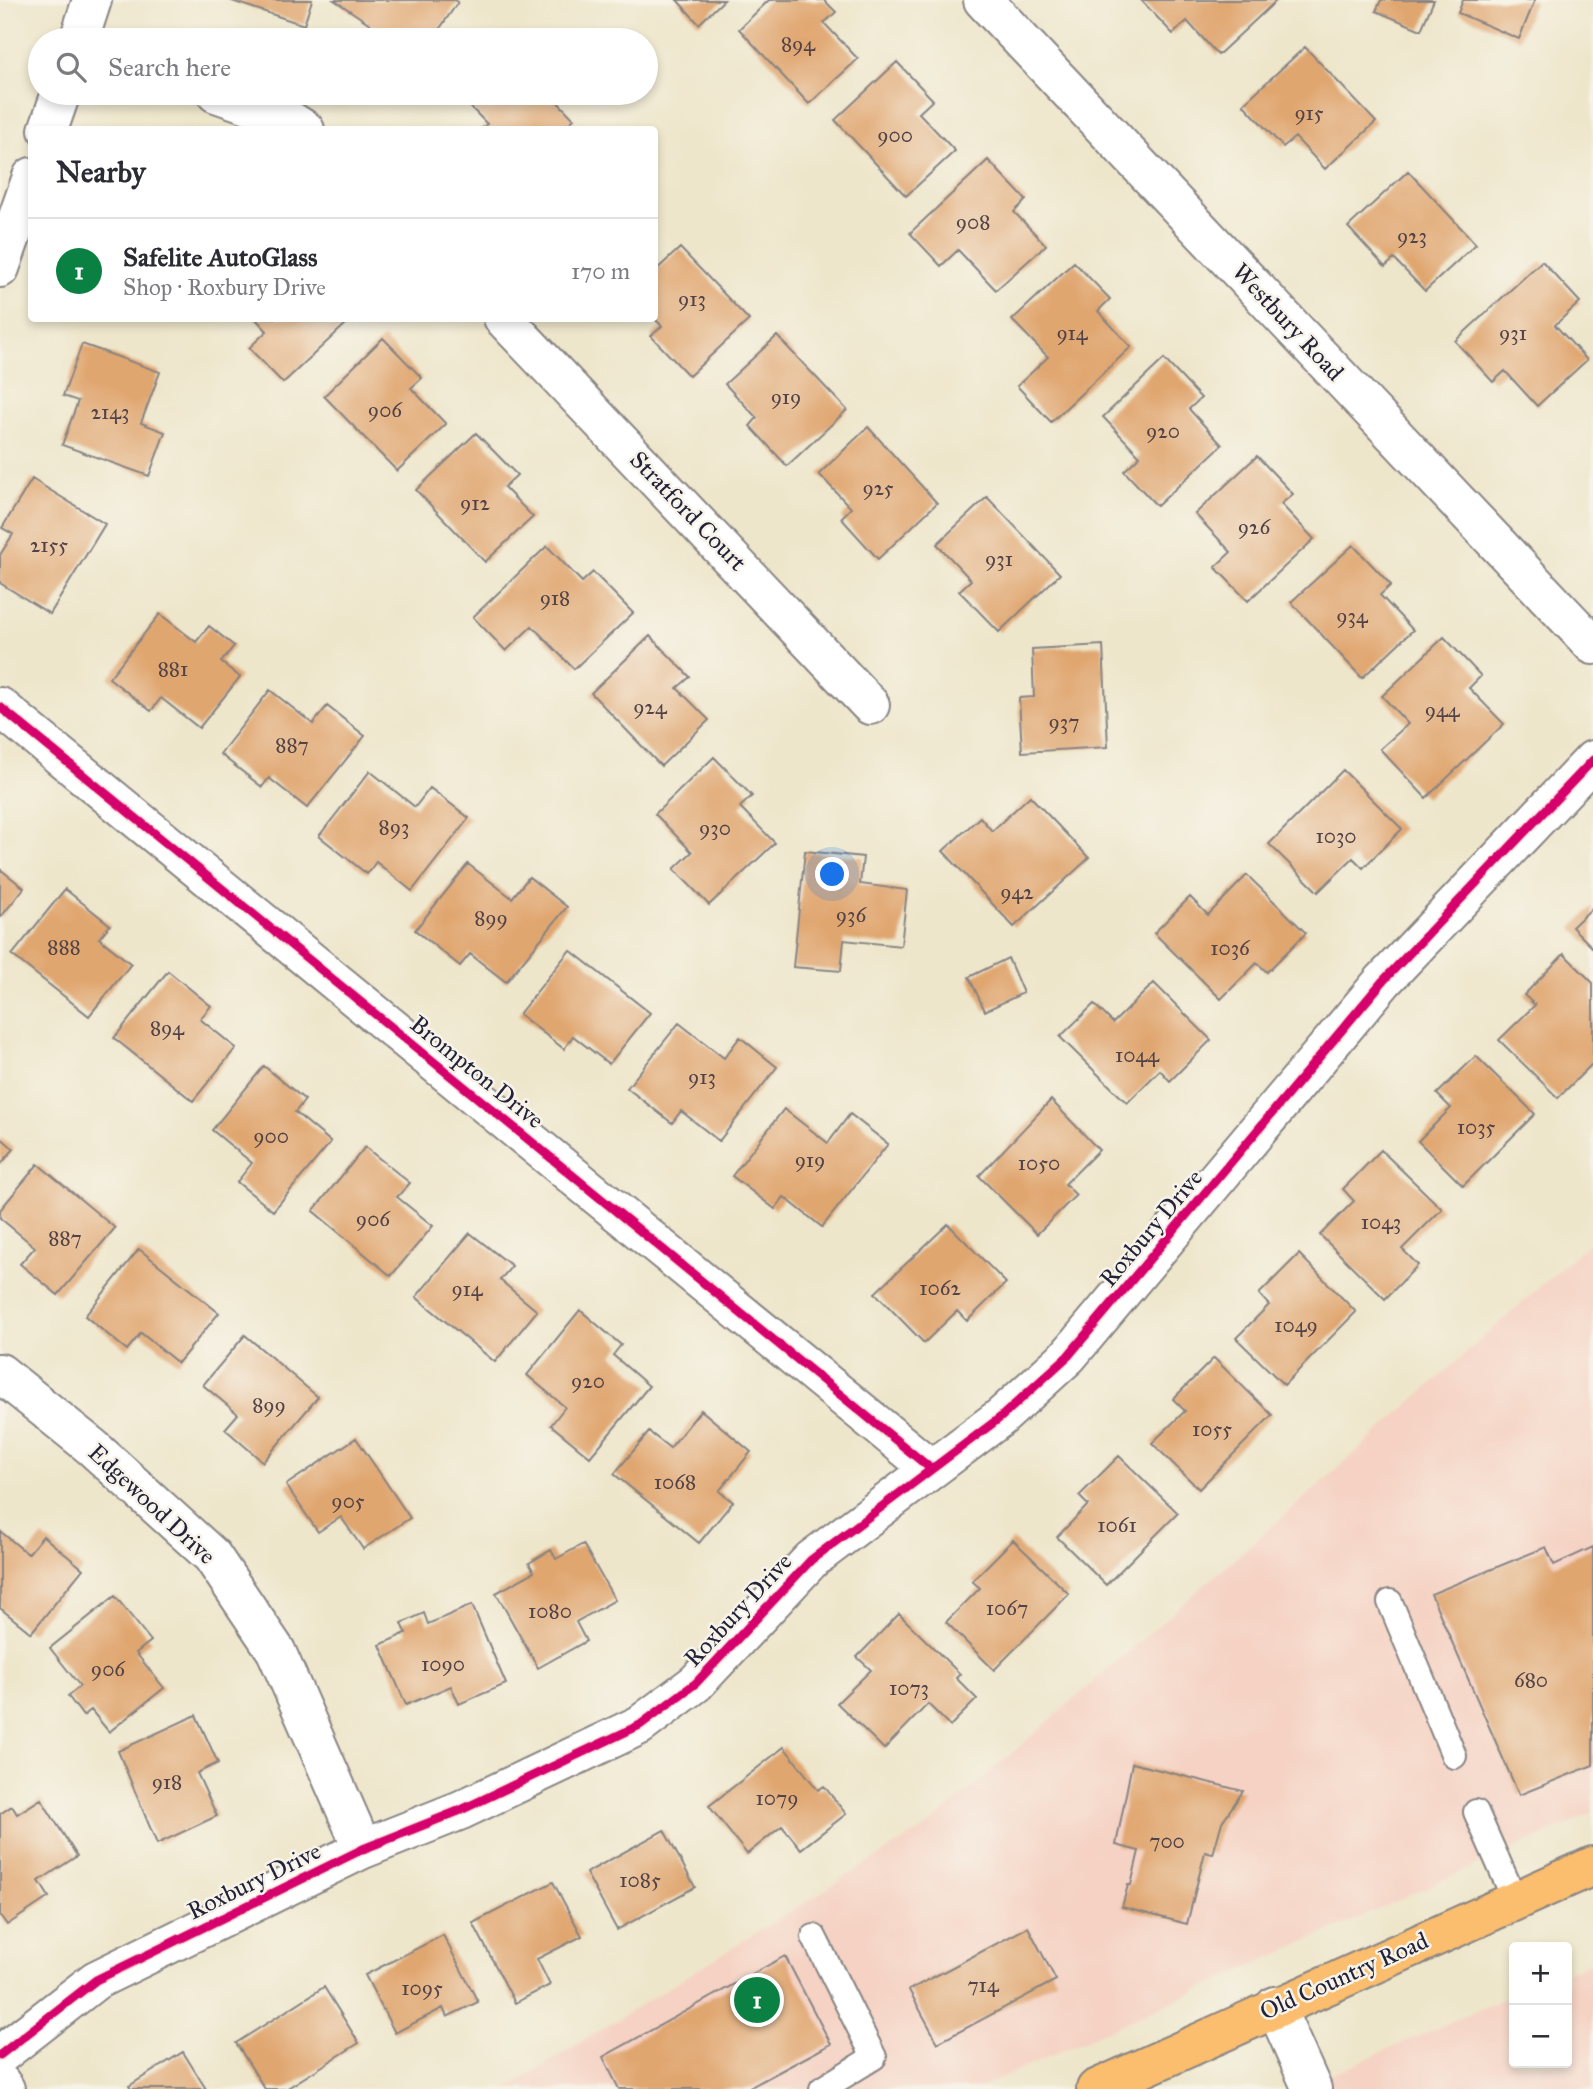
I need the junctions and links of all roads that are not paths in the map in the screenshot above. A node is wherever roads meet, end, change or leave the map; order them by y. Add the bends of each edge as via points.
1 (92, 0) edge
2 (983, 0) edge
3 (83, 28) edge
4 (57, 105) edge
5 (251, 105) edge
6 (49, 126) edge
7 (299, 126) edge
8 (28, 188) edge
9 (0, 268) edge
10 (507, 322) edge
11 (1593, 645) edge
12 (870, 705) dead end
13 (0, 707) edge
14 (1593, 760) edge
15 (0, 1373) edge
16 (930, 1468) junction
17 (1390, 1602) dead end
18 (1454, 1756) dead end
19 (1476, 1812) dead end
20 (363, 1849) junction
21 (1593, 1866) edge
22 (1515, 1900) junction
23 (814, 1937) dead end
24 (1275, 2006) junction
25 (0, 2055) edge
26 (0, 2082) edge
27 (5, 2089) edge
28 (822, 2089) edge
29 (1096, 2089) edge
30 (1312, 2089) edge

1 - 3 street
2 - 11 street, Westbury Road
4 - 6 street
5 - 7 street
8 - 9 street
10 - 12 street, Stratford Court
13 - 16 street, Brompton Drive
14 - 16 street, Roxbury Drive via 1383,981 1068,1356 1001,1417
15 - 20 street, Edgewood Drive via 92,1447 212,1556 276,1651
16 - 20 street, Roxbury Drive via 811,1560 696,1683 640,1725 461,1810
17 - 18 lane
19 - 22 lane
20 - 25 street, Roxbury Drive via 96,1980
21 - 22 main road, Old Country Road
22 - 24 main road, Old Country Road
23 - 28 lane via 874,2057
24 - 29 main road, Old Country Road
24 - 30 street
26 - 27 street

